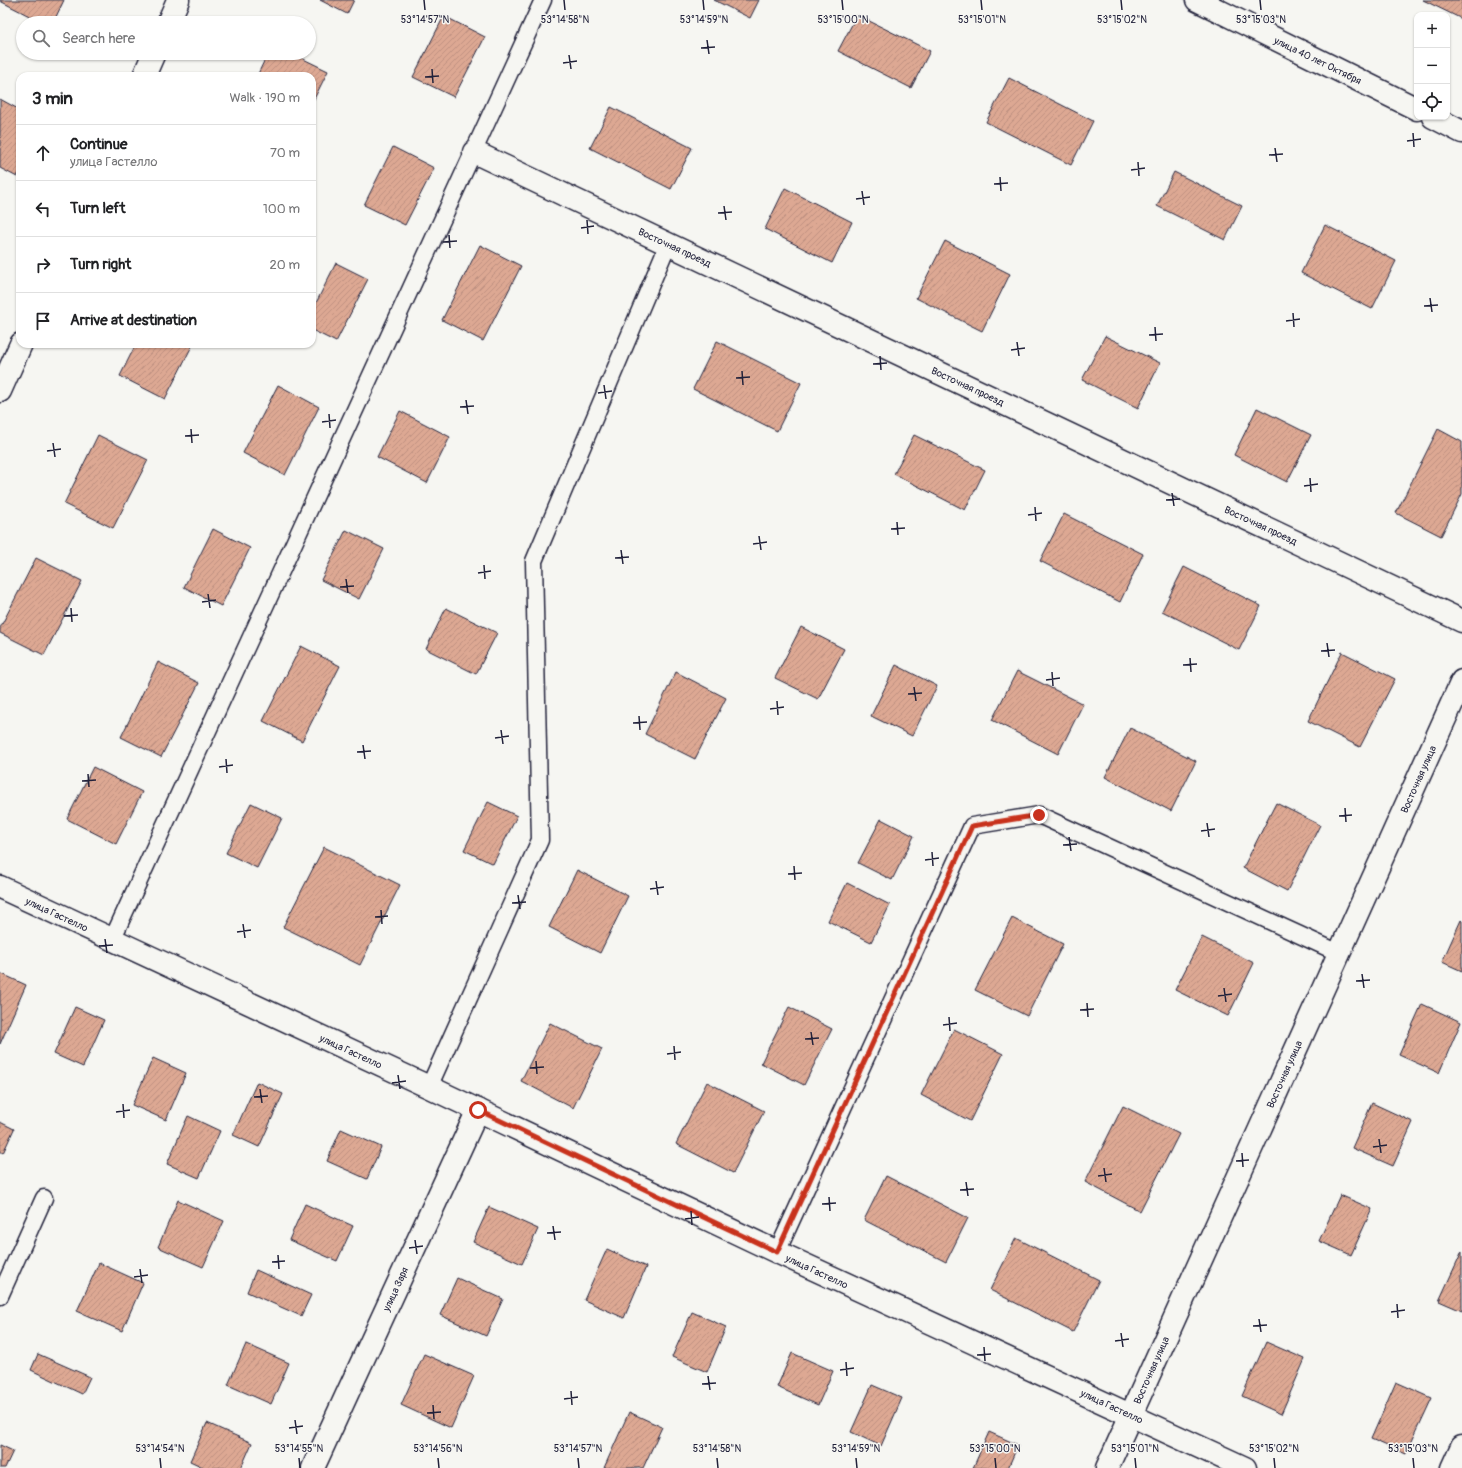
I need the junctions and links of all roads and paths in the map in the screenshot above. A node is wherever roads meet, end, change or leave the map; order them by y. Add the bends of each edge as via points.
1 (178, 0) edge
2 (543, 0) edge
3 (1197, 0) edge
4 (171, 16) edge
5 (151, 60) edge
6 (146, 72) edge
7 (1414, 108) edge
8 (1439, 120) edge
9 (1462, 132) edge
10 (474, 152) junction
11 (668, 244) junction
12 (19, 348) edge
13 (0, 391) edge
14 (1462, 620) edge
15 (1461, 684) edge
16 (0, 887) edge
17 (112, 940) junction
18 (1339, 953) junction
19 (428, 1087) junction
20 (478, 1110) junction
21 (44, 1198) dead end
22 (777, 1252) junction
23 (0, 1296) edge
24 (1131, 1415) junction
25 (1462, 1446) edge
26 (313, 1468) edge
27 (1107, 1468) edge
28 (1245, 1468) edge
29 (1452, 1468) edge

1 - 4 street
2 - 10 lane
3 - 7 street, улица 40 лет Октября
5 - 6 street
8 - 9 street
10 - 11 street, Восточная проезд
10 - 17 lane
11 - 14 street, Восточная проезд
11 - 19 lane via 534,561 540,840
12 - 13 street
15 - 18 street, Восточная улица
16 - 17 street, улица Гастелло
17 - 19 street, улица Гастелло
18 - 22 lane via 1039,815 972,826
18 - 24 street, Восточная улица
19 - 20 street, улица Гастелло
20 - 22 street, улица Гастелло
20 - 26 street, улица Заря
21 - 23 lane
22 - 24 street, улица Гастелло
24 - 27 street, Восточная улица
24 - 28 street, улица Гастелло
25 - 29 street

